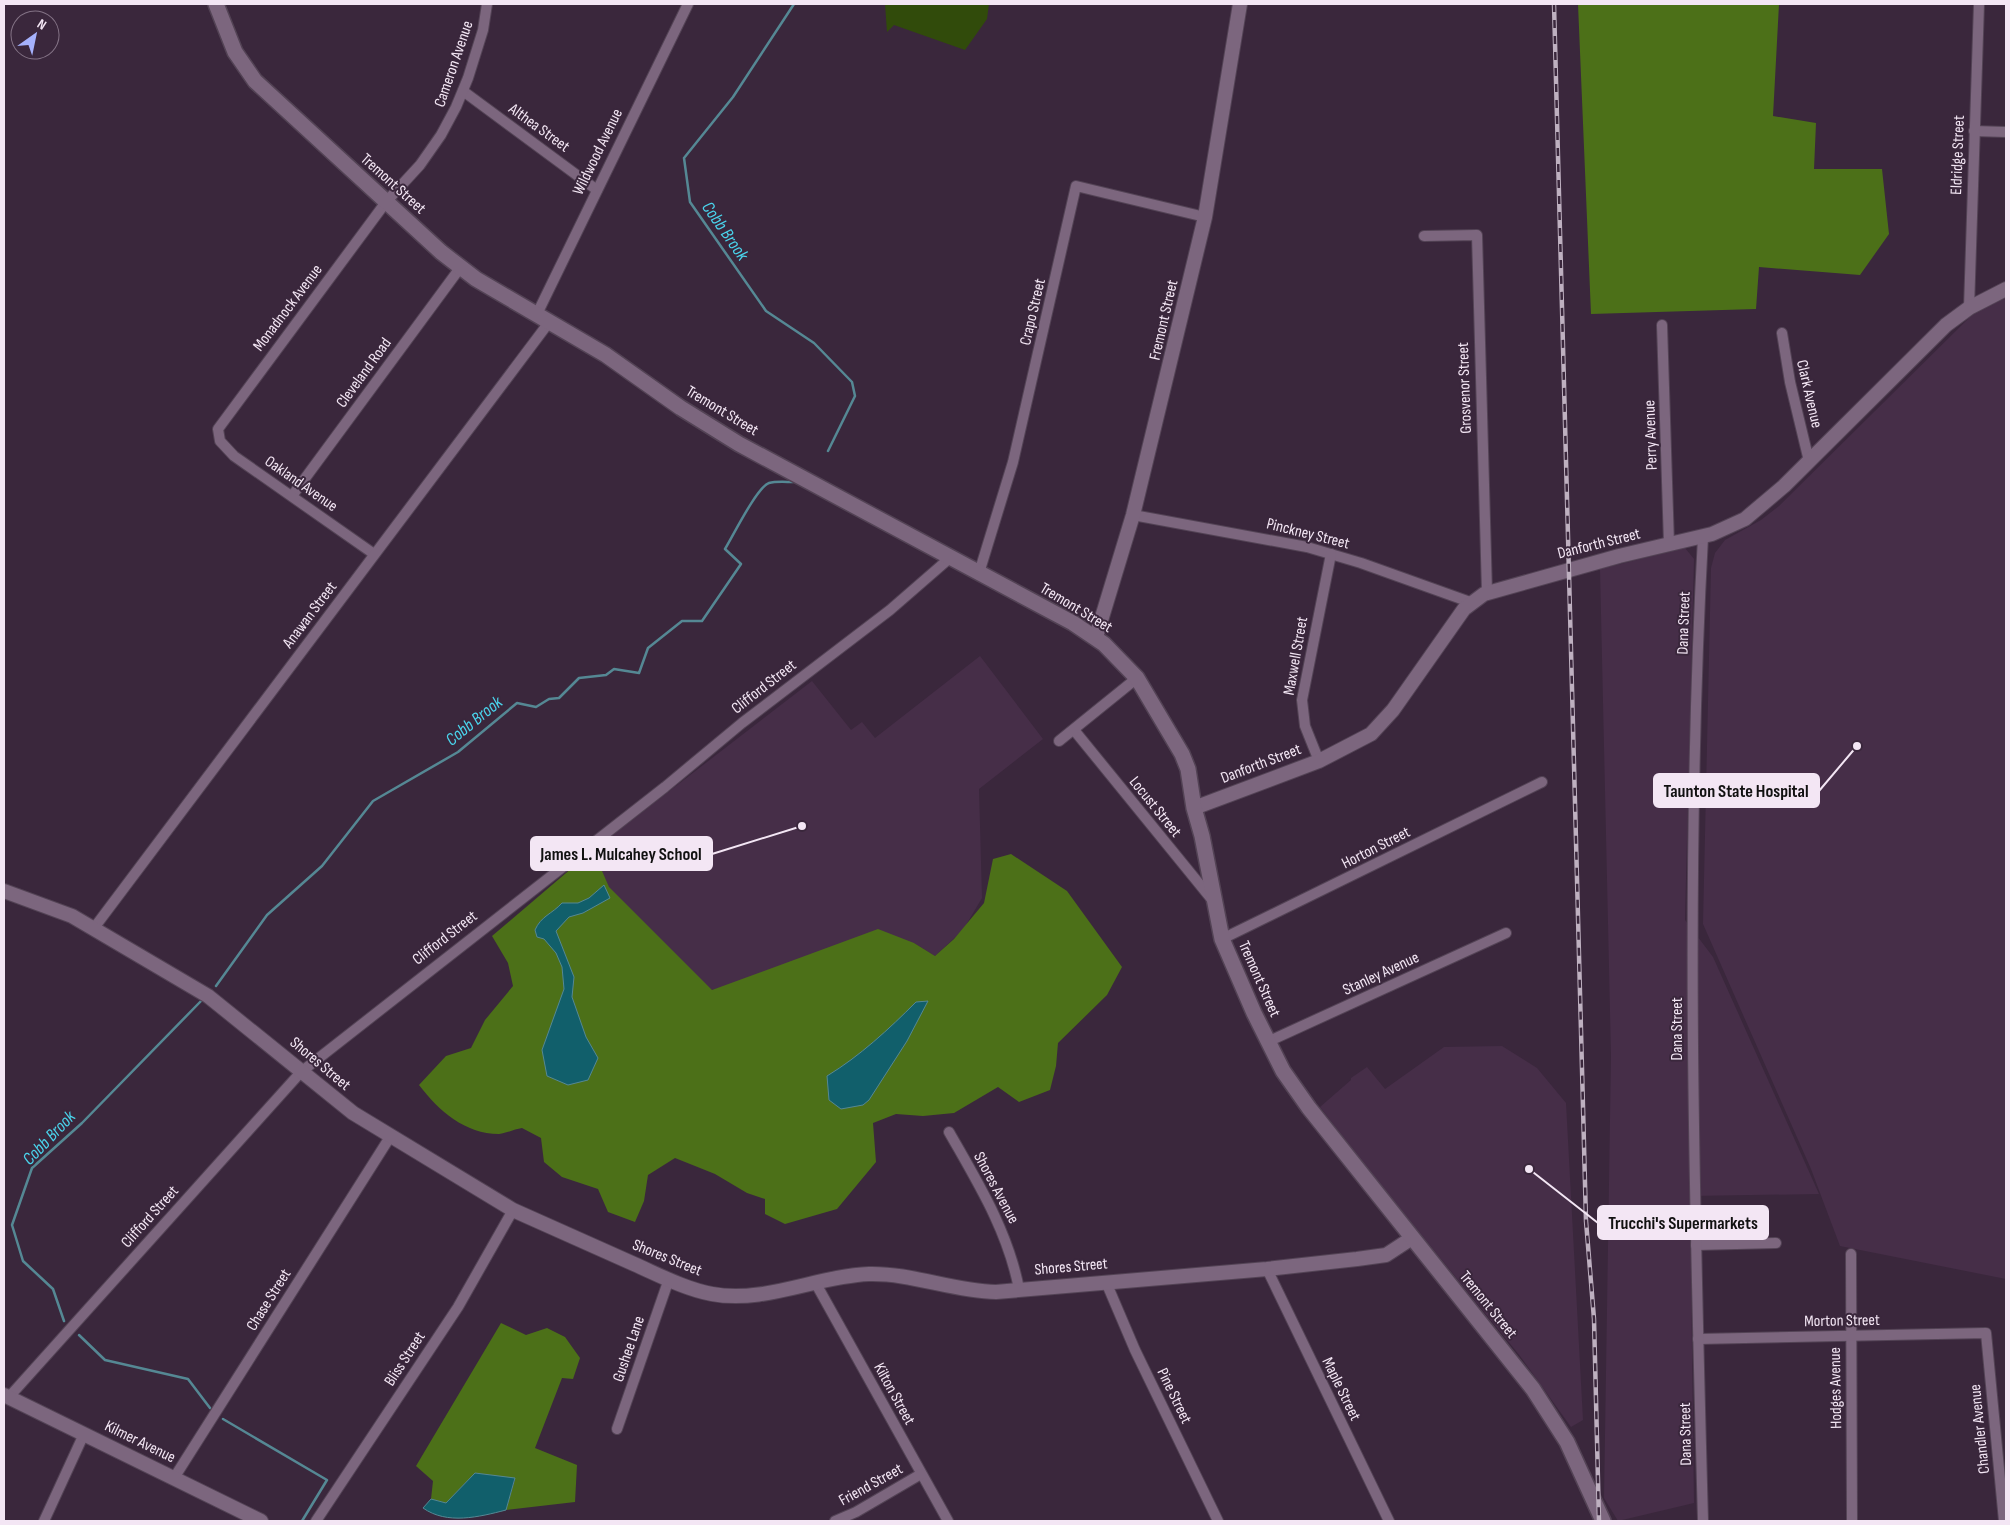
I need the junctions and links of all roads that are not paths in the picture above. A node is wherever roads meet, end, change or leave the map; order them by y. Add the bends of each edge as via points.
1 (216, 4) edge
2 (487, 4) edge
3 (688, 4) edge
4 (1240, 4) edge
5 (1979, 4) edge
6 (463, 91) junction
7 (1974, 131) junction
8 (2006, 132) edge
9 (597, 190) junction
10 (386, 202) junction
11 (1205, 217) junction
12 (1424, 236) dead end
13 (460, 268) junction
14 (2006, 289) edge
15 (1969, 308) junction
16 (544, 317) junction
17 (1662, 325) dead end
18 (1782, 334) dead end
19 (218, 433) joint
20 (1809, 461) junction
21 (292, 496) junction
22 (1133, 515) junction
23 (1703, 537) junction
24 (1669, 544) junction
25 (374, 554) junction
26 (1331, 554) junction
27 (951, 557) junction
28 (979, 573) junction
29 (1487, 592) junction
30 (1470, 602) junction
31 (1096, 638) junction
32 (1138, 678) junction
33 (1074, 730) junction
34 (1059, 741) dead end
35 (1319, 761) junction
36 (1542, 782) dead end
37 (1194, 808) junction
38 (4, 891) edge
39 (1214, 902) junction
40 (94, 928) junction
41 (1506, 933) dead end
42 (1222, 940) junction
43 (1267, 1042) junction
44 (301, 1072) junction
45 (949, 1132) dead end
46 (390, 1137) junction
47 (513, 1210) junction
48 (1412, 1238) junction
49 (1776, 1243) dead end
50 (1696, 1245) junction
51 (1851, 1254) dead end
52 (1267, 1269) junction
53 (669, 1280) junction
54 (815, 1282) junction
55 (1106, 1282) junction
56 (1019, 1289) junction
57 (1986, 1333) joint
58 (1850, 1336) junction
59 (1698, 1339) junction
60 (6, 1396) edge
61 (617, 1429) dead end
62 (84, 1434) junction
63 (921, 1474) junction
64 (174, 1478) junction
65 (1852, 1520) edge
66 (44, 1521) edge
67 (261, 1521) edge
68 (316, 1521) edge
69 (835, 1521) edge
70 (948, 1521) edge
71 (1218, 1521) edge
72 (1389, 1521) edge
73 (1603, 1521) edge
74 (1703, 1521) edge
75 (1842, 1521) edge
76 (2004, 1521) edge

1 - 10 main road, Tremont Street via 235,52 255,82
2 - 6 street, Cameron Avenue via 483,30
3 - 9 street, Wildwood Avenue
4 - 11 street, Fremont Street
5 - 7 street, Eldridge Street
6 - 9 street, Althea Street
6 - 10 street, Cameron Avenue via 434,145
7 - 8 street
7 - 15 street, Eldridge Street
9 - 16 street, Wildwood Avenue
10 - 13 main road, Tremont Street
10 - 19 street, Monadnock Avenue via 224,418
11 - 22 street, Fremont Street
11 - 28 street, Crapo Street via 1076,186 1013,462
12 - 29 street, Grosvenor Street via 1477,235
13 - 16 main road, Tremont Street
13 - 21 street, Cleveland Road
14 - 15 street, Danforth Street
15 - 20 street, Danforth Street via 1940,331
16 - 25 street, Anawan Street
16 - 27 main road, Tremont Street via 739,444
17 - 24 street, Perry Avenue
18 - 20 street, Clark Avenue
19 - 21 street, Oakland Avenue via 222,445 234,456
20 - 23 street, Danforth Street via 1745,519
21 - 25 street, Oakland Avenue
22 - 26 street, Pinckney Street via 1274,540
22 - 31 street, Fremont Street
23 - 24 street, Danforth Street
23 - 50 street, Dana Street via 1691,1014
24 - 29 street, Danforth Street
25 - 40 street, Anawan Street
26 - 30 street, Pinckney Street
26 - 35 street, Maxwell Street via 1302,700 1305,726
27 - 28 main road, Tremont Street
27 - 44 street, Clifford Street via 890,610
28 - 31 main road, Tremont Street
29 - 30 street, Danforth Street
30 - 35 street, Danforth Street via 1383,723 1358,742
31 - 32 main road, Tremont Street
32 - 33 street
32 - 37 main road, Tremont Street via 1182,754 1188,769
33 - 34 street
33 - 39 street, Locust Street
35 - 37 street, Danforth Street
36 - 42 street, Horton Street
37 - 39 main road, Tremont Street
38 - 40 street, Shores Street via 60,911
39 - 42 main road, Tremont Street
40 - 44 street, Shores Street via 216,1001
41 - 43 street, Stanley Avenue
42 - 43 main road, Tremont Street
43 - 48 main road, Tremont Street via 1308,1108
44 - 46 street, Shores Street
44 - 60 street, Clifford Street
45 - 56 street, Shores Avenue via 997,1217 1014,1263
46 - 47 street, Shores Street
46 - 64 street, Chase Street
47 - 53 street, Shores Street
47 - 68 street, Bliss Street via 462,1300
48 - 52 street, Shores Street via 1386,1255
48 - 73 main road, Tremont Street via 1554,1419
49 - 50 street
50 - 59 street, Dana Street
51 - 58 street, Hodges Avenue
52 - 55 street, Shores Street
52 - 72 street, Maple Street
53 - 54 street, Shores Street via 700,1291 729,1296
53 - 61 street, Gushee Lane
54 - 56 street, Shores Street via 887,1275 972,1291
54 - 63 street, Kilton Street
55 - 56 street, Shores Street
55 - 71 street, Pine Street via 1135,1350
57 - 58 street, Morton Street
57 - 76 street, Chandler Avenue
58 - 59 street, Morton Street
58 - 65 street, Hodges Avenue
59 - 74 street, Dana Street
60 - 62 street, Kilmer Avenue
62 - 64 street, Kilmer Avenue
62 - 66 street
63 - 69 street, Friend Street
63 - 70 street, Kilton Street
64 - 67 street, Kilmer Avenue
65 - 75 street

